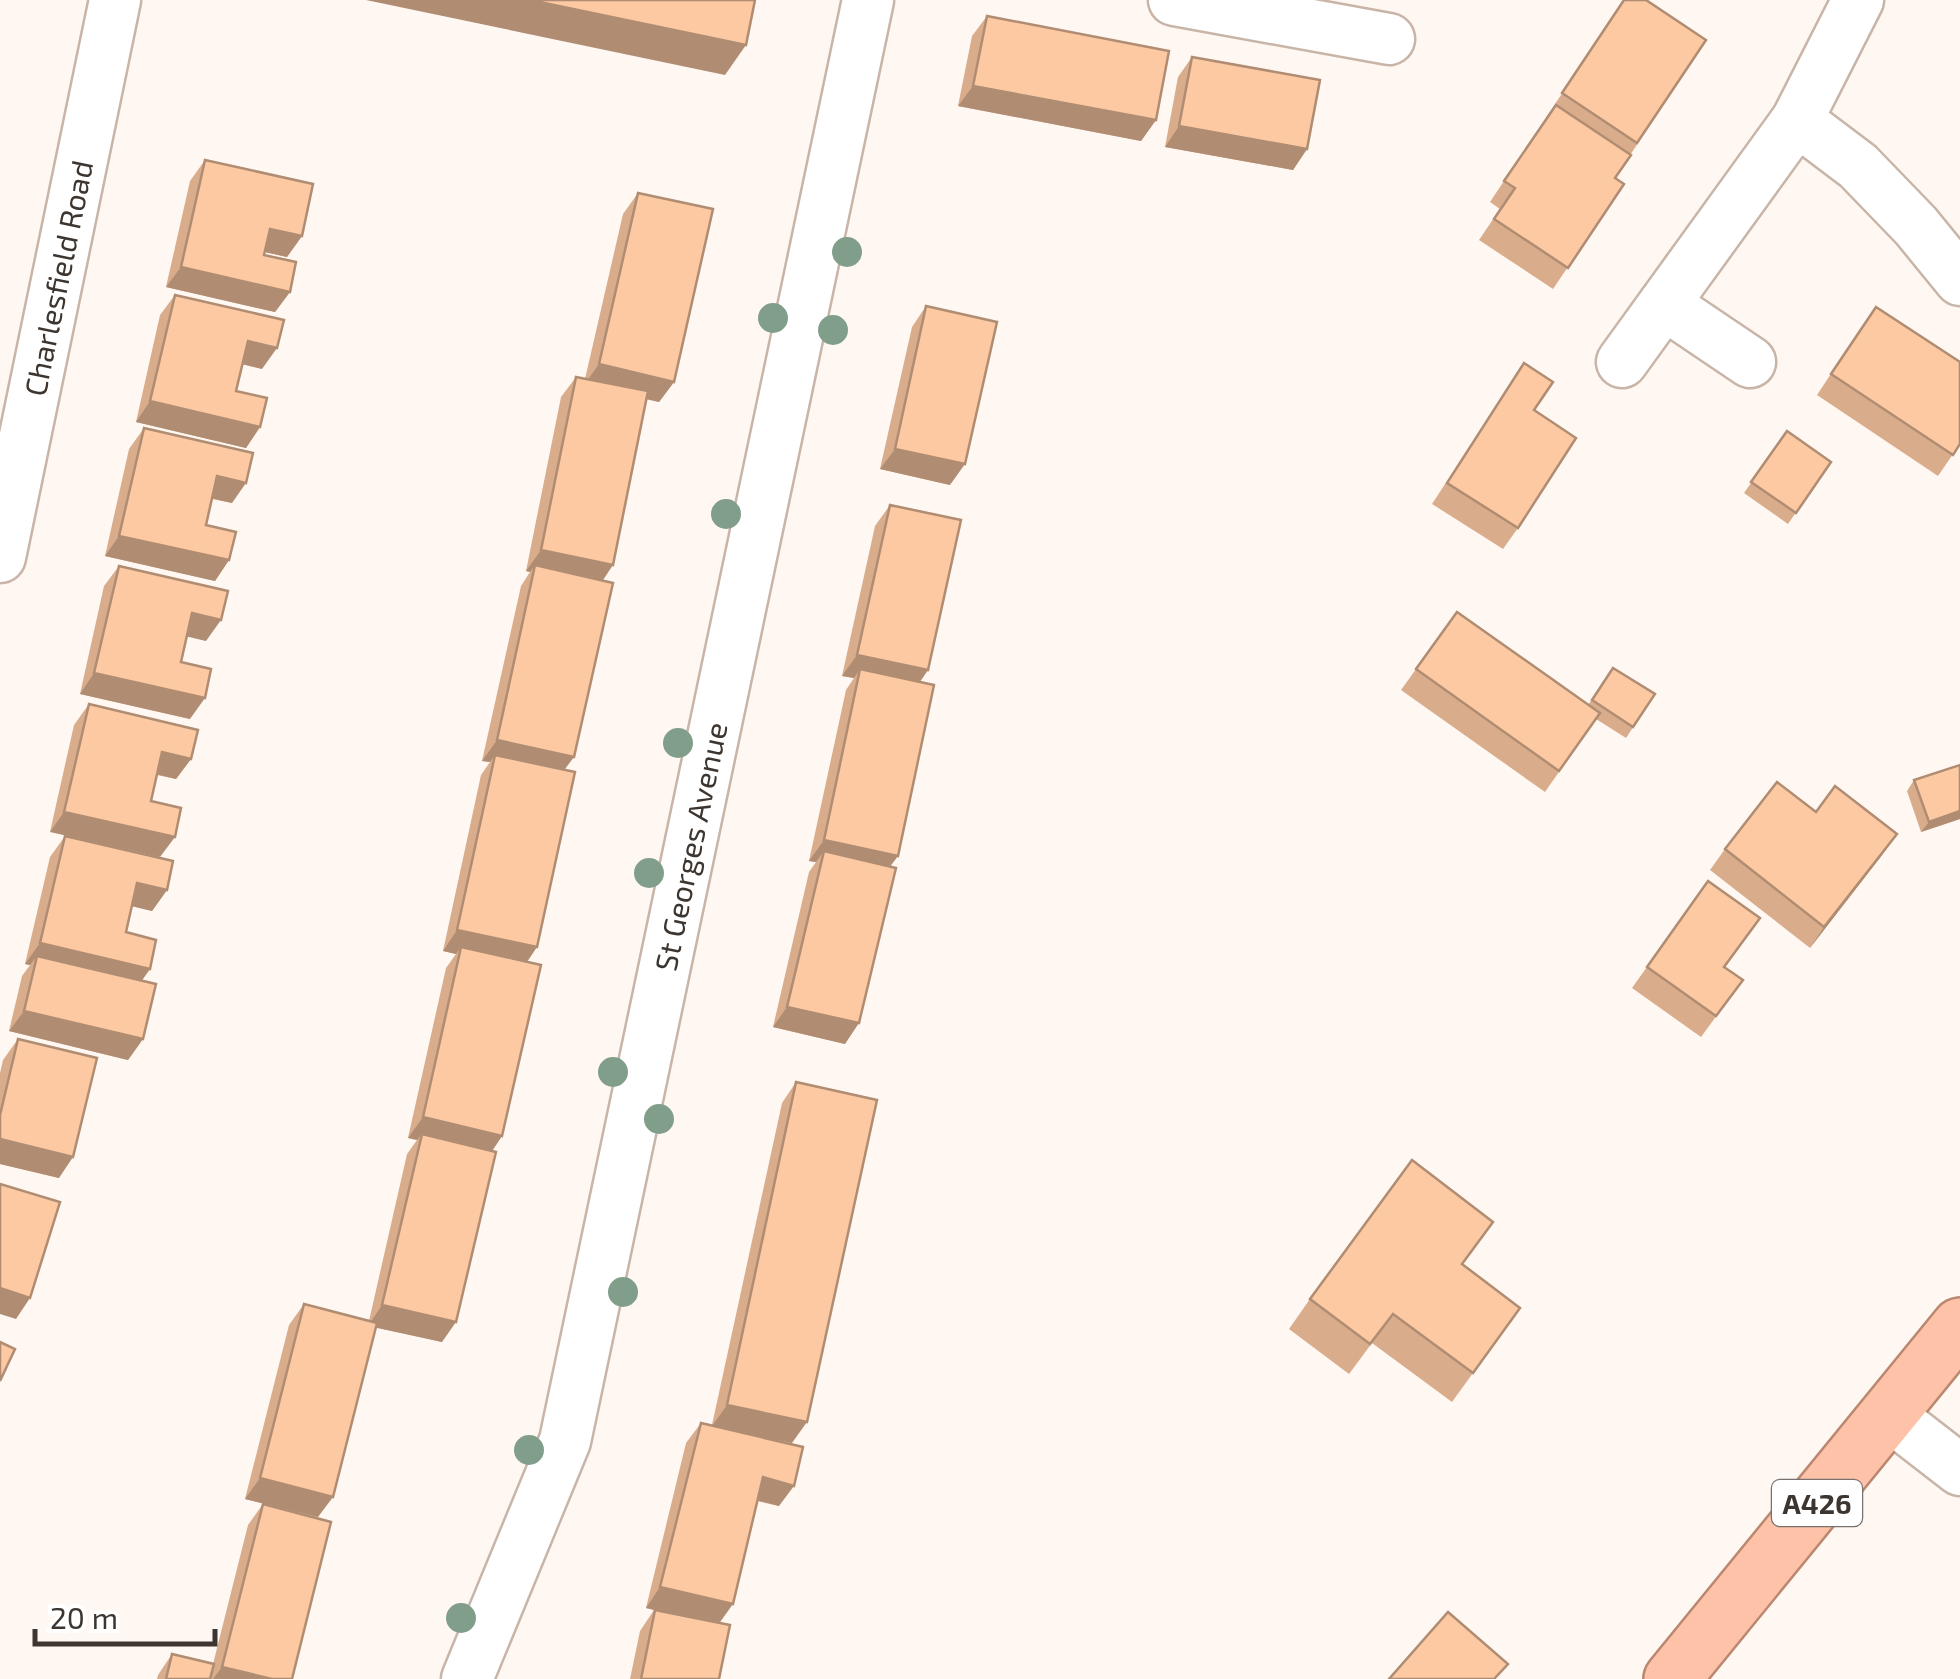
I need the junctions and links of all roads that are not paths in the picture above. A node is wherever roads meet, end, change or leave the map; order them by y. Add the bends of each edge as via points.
1 (115, 0) edge
2 (868, 0) edge
3 (1174, 0) edge
4 (1858, 0) edge
5 (1389, 40) dead end
6 (1797, 120) junction
7 (1960, 280) edge
8 (1664, 304) junction
9 (1622, 362) dead end
10 (1750, 362) dead end
11 (0, 557) edge
12 (1960, 1326) edge
13 (1889, 1416) junction
14 (1960, 1470) edge
15 (467, 1679) edge
16 (1672, 1679) edge

1 - 11 street, Charlesfield Road
2 - 15 street, St Georges Avenue via 565,1440
3 - 5 street
4 - 6 street
6 - 7 street via 1858,166
6 - 8 street
8 - 9 street
8 - 10 street
12 - 13 highway, A426
13 - 14 street
13 - 16 highway, A426

